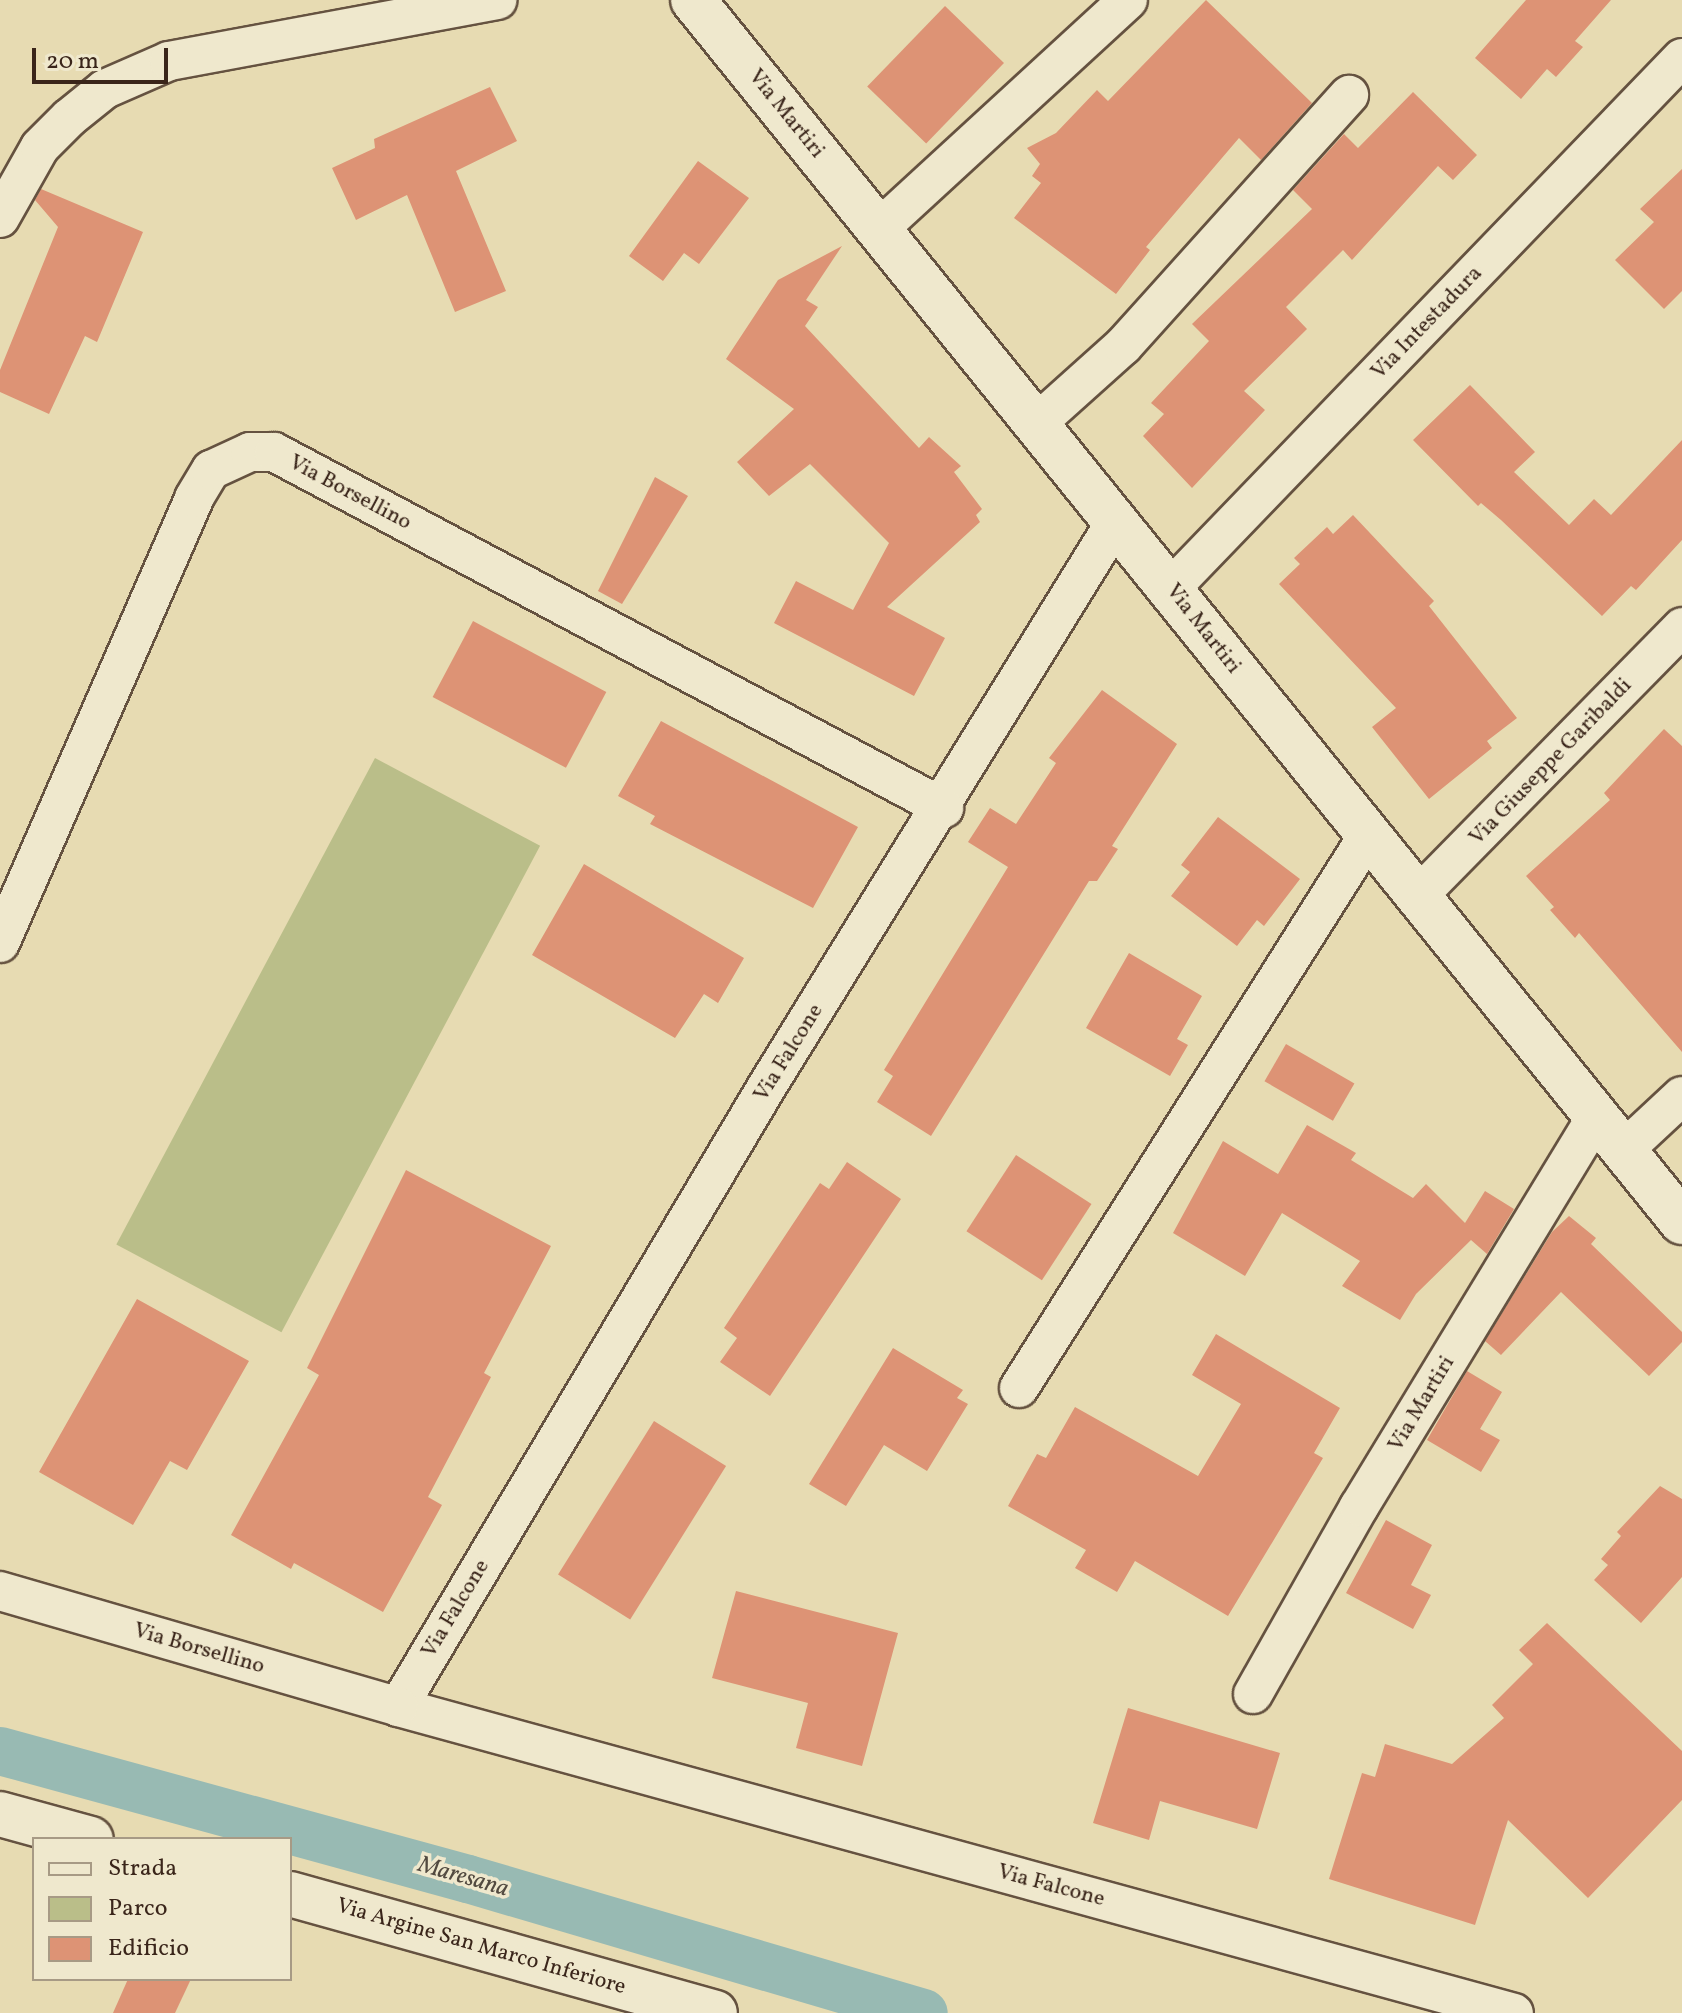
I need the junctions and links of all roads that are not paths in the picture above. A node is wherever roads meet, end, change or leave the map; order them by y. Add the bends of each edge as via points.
1 (497, 0) edge
2 (693, 0) edge
3 (1128, 0) edge
4 (1682, 58) edge
5 (1349, 95) dead end
6 (0, 218) edge
7 (879, 229) junction
8 (1036, 424) junction
9 (1116, 521) junction
10 (1171, 588) junction
11 (1682, 627) edge
12 (944, 808) junction
13 (1369, 834) junction
14 (1418, 896) junction
15 (0, 943) edge
16 (1682, 1096) edge
17 (1596, 1117) junction
18 (1624, 1150) junction
19 (1682, 1222) edge
20 (1019, 1388) dead end
21 (0, 1591) edge
22 (1253, 1694) dead end
23 (398, 1707) junction
24 (0, 1814) edge
25 (84, 1837) edge
26 (292, 1895) edge
27 (674, 2007) edge
28 (715, 2013) edge
29 (1514, 2013) edge

1 - 6 street via 169,61 105,89 40,147
2 - 7 street, Via Martiri
3 - 7 street
4 - 10 street, Via Intestadura
5 - 8 street via 1123,346
7 - 8 street, Via Martiri
8 - 9 street, Via Martiri
9 - 10 street, Via Martiri
9 - 12 street, Via Falcone
10 - 13 street, Via Martiri
11 - 14 street, Via Giuseppe Garibaldi
12 - 15 street, Via Borsellino via 274,452 250,452 211,470 194,498
12 - 23 street, Via Falcone via 766,1088
13 - 14 street, Via Martiri
13 - 20 street
14 - 17 street, Via Martiri
16 - 18 street
17 - 18 street, Via Martiri
17 - 22 street, Via Martiri via 1359,1507
18 - 19 street, Via Martiri
21 - 23 street, Via Borsellino
23 - 29 street, Via Falcone
24 - 25 street
26 - 27 street, Via Argine San Marco Inferiore
27 - 28 street, Via Argine San Marco Inferiore

